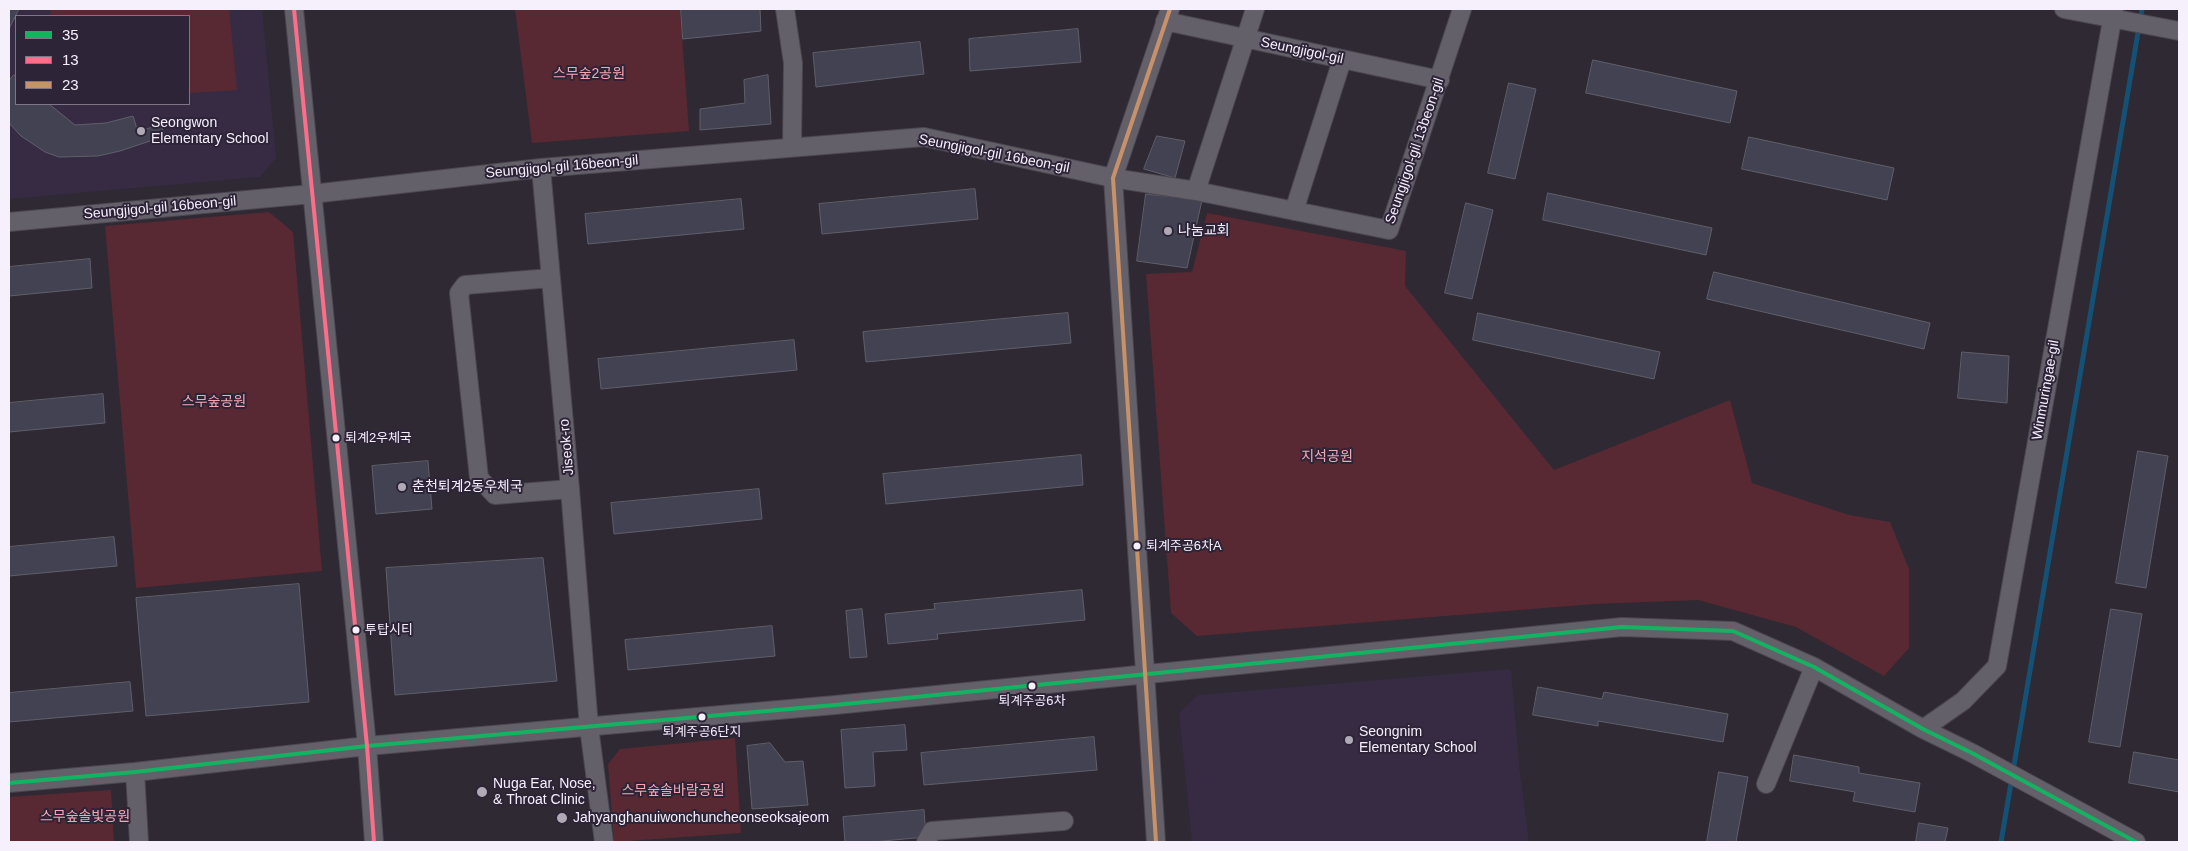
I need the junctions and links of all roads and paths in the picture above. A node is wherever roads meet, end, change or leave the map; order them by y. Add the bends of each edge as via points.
1 (294, 9) edge
2 (785, 9) edge
3 (1256, 9) edge
4 (1462, 9) edge
5 (2064, 9) edge
6 (1168, 15) edge
7 (2116, 16) edge
8 (2177, 31) edge
9 (1247, 40) junction
10 (1342, 60) junction
11 (1440, 80) junction
12 (792, 147) junction
13 (541, 168) junction
14 (1113, 178) junction
15 (1196, 191) junction
16 (312, 194) junction
17 (1294, 211) junction
18 (9, 222) edge
19 (551, 278) junction
20 (570, 489) junction
21 (1814, 667) junction
22 (1144, 674) junction
23 (589, 727) junction
24 (1924, 730) junction
25 (367, 746) junction
26 (135, 772) junction
27 (9, 783) edge
28 (1766, 784) dead end
29 (1064, 820) dead end
30 (139, 842) edge
31 (374, 842) edge
32 (604, 842) edge
33 (926, 842) edge
34 (1156, 842) edge
35 (2136, 842) edge

1 - 16 street
2 - 12 street via 793,63
3 - 9 street
4 - 11 street, Seungjigol-gil 13beon-gil
5 - 7 street
6 - 9 street, Seungjigol-gil
6 - 14 street, Seungjigol-gil
7 - 8 street
7 - 24 street, Winmuringae-gil via 1998,666 1963,701
9 - 10 street, Seungjigol-gil
9 - 15 street
10 - 11 street, Seungjigol-gil
10 - 17 street
11 - 17 street, Seungjigol-gil 13beon-gil via 1389,230
12 - 13 street, Seungjigol-gil 16beon-gil
12 - 14 street, Seungjigol-gil 16beon-gil via 924,137
13 - 16 street, Seungjigol-gil 16beon-gil
13 - 19 street, Jiseok-ro
14 - 15 street, Seungjigol-gil 13beon-gil
14 - 22 street, Seungjigol-gil
15 - 17 street, Seungjigol-gil 13beon-gil
16 - 18 street, Seungjigol-gil 16beon-gil
16 - 25 street
19 - 20 street, Jiseok-ro
19 - 20 street via 466,285 459,293 479,478 495,495
20 - 23 street, Jiseok-ro
21 - 22 street via 1733,631 1622,627
21 - 24 street
21 - 28 street
22 - 23 street
22 - 34 street, Seungjigol-gil
23 - 25 street
23 - 32 street, Jiseok-ro
24 - 35 street
25 - 26 street
25 - 31 street
26 - 27 street
26 - 30 street
29 - 33 street via 932,831

